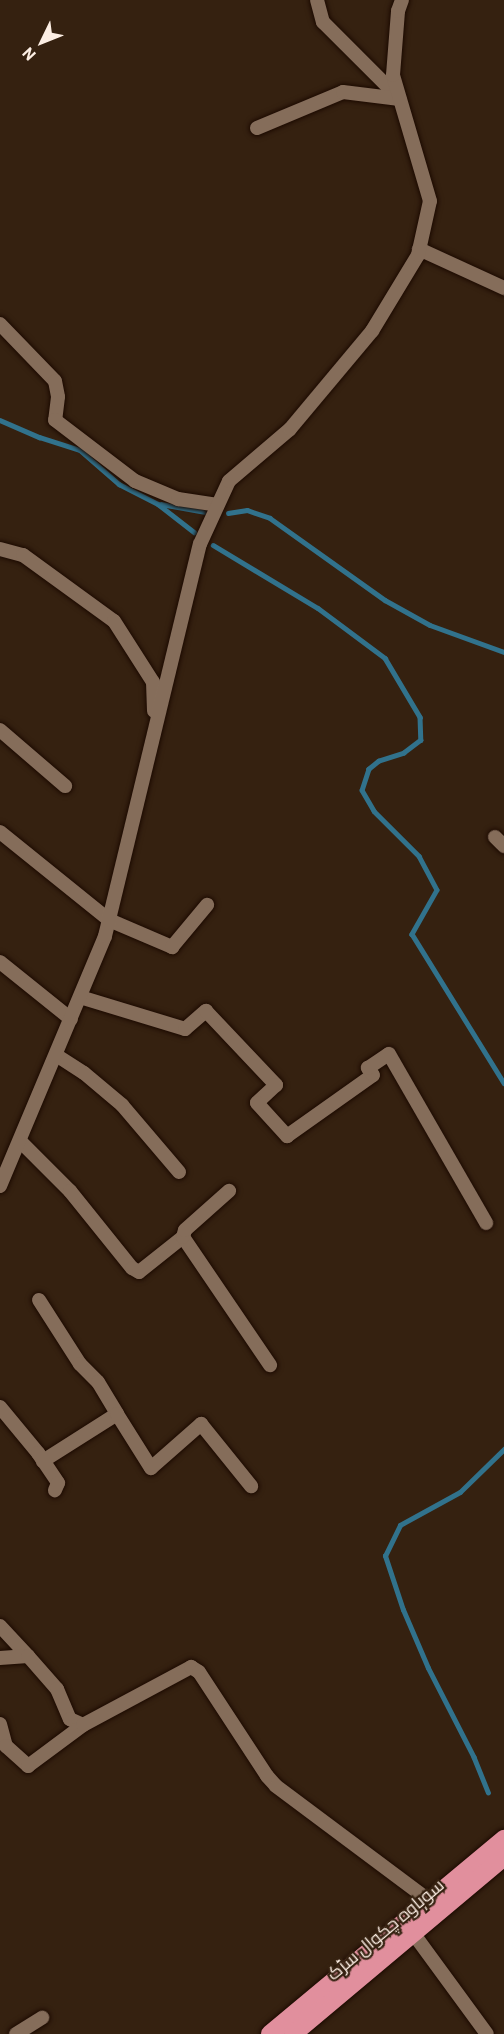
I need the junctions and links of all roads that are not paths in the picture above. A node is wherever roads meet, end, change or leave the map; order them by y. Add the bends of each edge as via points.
1 (317, 0) edge
2 (402, 0) edge
3 (400, 99) junction
4 (257, 128) dead end
5 (419, 249) junction
6 (504, 288) edge
7 (0, 324) edge
8 (218, 505) junction
9 (0, 549) edge
10 (155, 728) junction
11 (0, 730) edge
12 (65, 786) dead end
13 (0, 832) edge
14 (207, 904) dead end
15 (109, 920) junction
16 (0, 962) edge
17 (80, 997) junction
18 (71, 1019) junction
19 (56, 1055) junction
20 (20, 1141) junction
21 (179, 1172) dead end
22 (1, 1180) edge
23 (229, 1191) dead end
24 (486, 1223) dead end
25 (183, 1237) junction
26 (39, 1300) dead end
27 (270, 1365) dead end
28 (0, 1407) edge
29 (117, 1414) junction
30 (44, 1461) junction
31 (251, 1486) dead end
32 (55, 1490) dead end
33 (0, 1626) edge
34 (28, 1656) junction
35 (0, 1658) edge
36 (0, 1724) edge
37 (83, 1725) junction
38 (3, 1743) edge
39 (504, 1839) edge
40 (504, 1857) edge
41 (430, 1901) junction
42 (413, 1933) junction
43 (42, 2018) dead end
44 (484, 2033) edge
45 (16, 2034) edge
46 (270, 2034) edge
47 (293, 2034) edge

1 - 3 street via 323,22
2 - 3 street via 393,75
3 - 4 street via 343,92
3 - 5 street via 430,201
5 - 6 street
5 - 8 street via 372,331 290,429 229,481
7 - 8 street via 55,381 55,420 135,481 178,499
8 - 10 street via 200,544
9 - 10 street via 23,555 114,621 153,682
10 - 15 street
11 - 12 street
13 - 15 street
14 - 15 street via 172,946
15 - 17 street
16 - 18 street
17 - 18 street
17 - 24 street via 185,1029 206,1011 276,1085 257,1103 287,1136 373,1075 369,1068 389,1054
18 - 19 street
19 - 20 street
19 - 21 street via 122,1105
20 - 22 street
20 - 25 street via 70,1191 132,1268 139,1272
23 - 25 street via 185,1230
25 - 27 street
26 - 29 street
28 - 30 street
29 - 30 street
29 - 31 street via 151,1468 201,1424
30 - 32 street via 58,1483
33 - 34 street
34 - 35 street
34 - 37 street via 57,1689 70,1719
36 - 38 street
37 - 38 street via 28,1766
37 - 41 street via 191,1667 205,1681 276,1786
39 - 41 highway
40 - 42 highway, سوہاوہ چکوال سڑک
41 - 46 highway
42 - 44 street
42 - 47 highway, سوہاوہ چکوال سڑک
43 - 45 street

